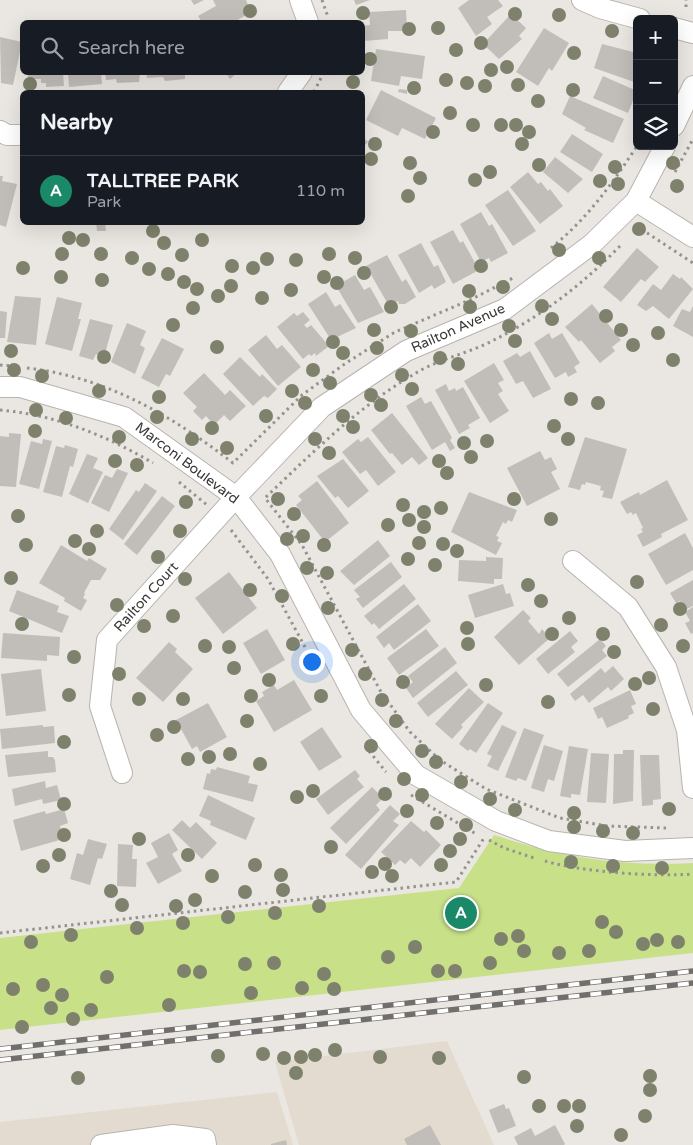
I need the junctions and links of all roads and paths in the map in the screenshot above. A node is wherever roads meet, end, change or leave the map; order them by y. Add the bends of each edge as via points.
1 (300, 0) edge
2 (322, 0) edge
3 (582, 0) edge
4 (686, 0) edge
5 (686, 7) dead end
6 (633, 17) edge
7 (307, 20) edge
8 (328, 20) edge
9 (678, 29) edge
10 (693, 33) edge
11 (300, 75) edge
12 (693, 86) edge
13 (289, 90) edge
14 (678, 118) edge
15 (0, 131) edge
16 (20, 135) edge
17 (693, 139) edge
18 (634, 150) edge
19 (663, 150) edge
20 (671, 180) dead end
21 (636, 201) junction
22 (632, 233) dead end
23 (693, 237) edge
24 (626, 240) dead end
25 (549, 250) dead end
26 (693, 263) edge
27 (520, 274) dead end
28 (0, 364) edge
29 (0, 387) edge
30 (0, 410) edge
31 (158, 466) dead end
32 (172, 476) dead end
33 (236, 496) junction
34 (209, 507) dead end
35 (230, 530) dead end
36 (572, 561) dead end
37 (306, 649) dead end
38 (360, 740) dead end
39 (122, 773) dead end
40 (389, 775) dead end
41 (693, 788) edge
42 (408, 793) dead end
43 (673, 829) dead end
44 (484, 838) junction
45 (693, 848) edge
46 (693, 874) edge
47 (0, 933) edge
48 (101, 1145) edge
49 (206, 1145) edge

1 - 7 street
2 - 8 path
3 - 6 street
4 - 5 path
9 - 10 street
11 - 13 street
12 - 14 street
15 - 16 street via 7,135
17 - 20 path
18 - 25 path via 609,190 571,232
19 - 21 street, Railton Avenue
21 - 23 street
21 - 33 street, Railton Avenue via 592,244 505,309 406,351 322,407
22 - 26 path via 638,227
24 - 43 path via 578,286 536,317 488,343 418,372 380,396 343,423 265,498 302,545 381,692 410,732 440,760 486,789 560,818 607,826
27 - 28 path via 396,332 346,363 302,395 233,463 192,431 147,404 59,374
29 - 33 street, Marconi Boulevard via 20,387 124,417
30 - 31 path via 44,416 80,426
32 - 34 path
33 - 39 street, Railton Court via 107,640 100,706
33 - 45 street, Marconi Boulevard via 280,554 361,710 416,775 496,821 549,841 624,851
35 - 37 path via 268,579
36 - 41 street via 628,607 666,668 687,730
38 - 40 path
42 - 44 path
44 - 46 path via 504,848 561,866
44 - 47 path via 456,882
48 - 49 street via 172,1136 204,1139

